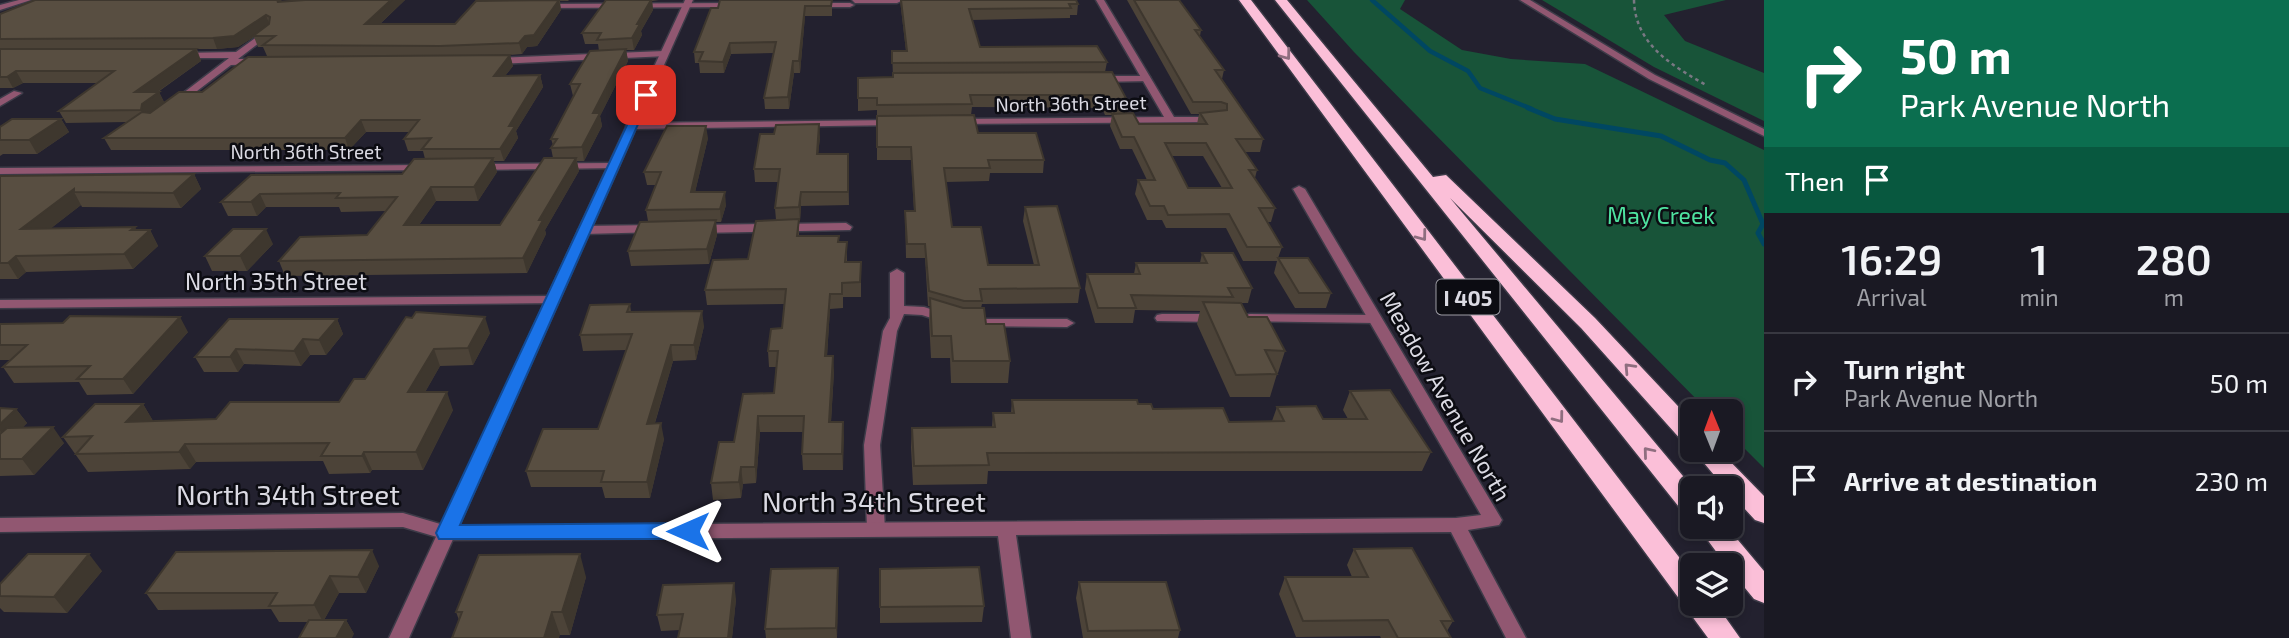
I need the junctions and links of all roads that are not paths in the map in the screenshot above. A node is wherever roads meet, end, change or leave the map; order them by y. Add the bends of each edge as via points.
1 (27, 0) edge
2 (1101, 0) edge
3 (1245, 0) edge
4 (1281, 0) edge
5 (1524, 0) edge
6 (897, 1) edge
7 (688, 3) edge
8 (853, 3) edge
9 (755, 5) edge
10 (810, 5) edge
11 (531, 6) edge
12 (0, 8) edge
13 (269, 31) edge
14 (664, 54) junction
15 (168, 55) edge
16 (237, 55) junction
17 (228, 62) junction
18 (268, 62) edge
19 (481, 62) edge
20 (1079, 79) edge
21 (1147, 79) junction
22 (17, 93) dead end
23 (0, 103) edge
24 (164, 112) edge
25 (1374, 114) junction
26 (1171, 120) junction
27 (1218, 120) edge
28 (946, 122) edge
29 (906, 123) edge
30 (631, 126) junction
31 (1764, 133) edge
32 (613, 166) junction
33 (446, 167) edge
34 (460, 167) edge
35 (0, 171) edge
36 (1299, 189) dead end
37 (846, 227) dead end
38 (667, 229) edge
39 (681, 229) edge
40 (584, 230) junction
41 (897, 273) dead end
42 (552, 300) junction
43 (0, 304) edge
44 (898, 310) junction
45 (1161, 318) dead end
46 (1375, 319) junction
47 (1067, 323) dead end
48 (1680, 423) edge
49 (1716, 462) edge
50 (1680, 491) edge
51 (1764, 513) edge
52 (1456, 524) junction
53 (0, 525) edge
54 (1006, 528) junction
55 (876, 529) junction
56 (447, 533) junction
57 (1721, 539) edge
58 (1680, 579) edge
59 (1764, 591) edge
60 (1707, 616) edge
61 (399, 638) edge
62 (1021, 638) edge
63 (1516, 638) edge
64 (1723, 638) edge

1 - 12 street
2 - 21 street
3 -> 58 highway, I 405
4 - 25 highway, I 405
5 - 31 street via 1618,58
6 - 8 street
7 - 9 street
7 - 11 street
7 - 14 street
8 - 10 street
13 - 16 street
14 - 19 street
14 - 30 street
15 - 16 street
16 - 17 street
17 - 18 street
17 - 24 street
20 - 21 street
21 - 26 street
22 - 23 street
48 -> 25 highway via 1588,323
50 -> 25 highway, I 405
26 - 27 street, North 36th Street
26 - 28 street, North 36th Street
29 - 30 street
30 - 32 street
32 - 34 street
32 - 40 street
33 - 35 street, North 36th Street
36 - 46 street, Meadow Avenue North
37 - 39 street
38 - 40 street
40 - 42 street
41 - 44 street
42 - 43 street, North 35th Street
42 - 56 street
44 - 47 street via 924,311 962,323
44 - 55 street via 890,331 872,445
45 - 46 street
46 - 52 street, Meadow Avenue North via 1493,520
49 - 51 highway
52 - 54 street, North 34th Street
52 - 63 street
53 - 56 street, North 34th Street via 403,520
54 - 55 street, North 34th Street
54 - 62 street
55 - 56 street, North 34th Street
56 - 61 street
57 - 59 highway
60 - 64 highway

